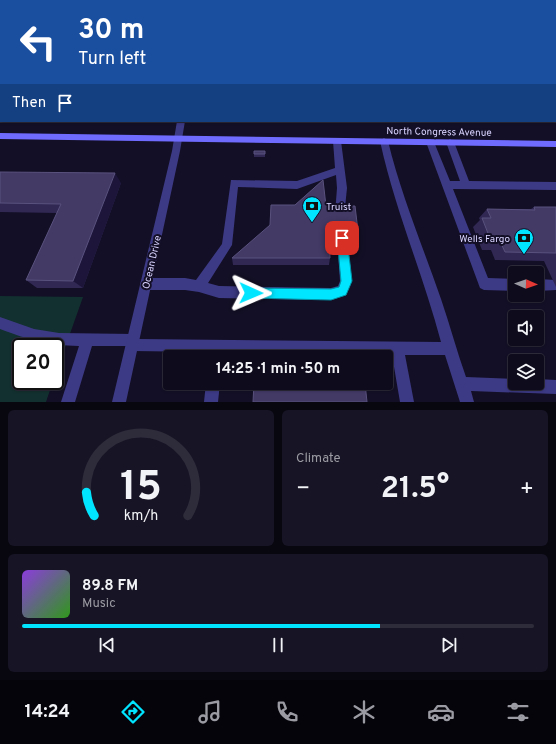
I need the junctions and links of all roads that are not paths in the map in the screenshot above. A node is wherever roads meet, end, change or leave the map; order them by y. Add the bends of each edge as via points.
1 (181, 122) edge
2 (0, 136) edge
3 (178, 139) junction
4 (337, 141) junction
5 (384, 141) junction
6 (430, 142) junction
7 (450, 142) junction
8 (556, 144) edge
9 (340, 170) junction
10 (448, 185) junction
11 (466, 185) junction
12 (556, 186) edge
13 (340, 214) edge
14 (342, 238) edge
15 (146, 284) junction
16 (508, 284) edge
17 (544, 285) edge
18 (555, 285) edge
19 (199, 286) junction
20 (0, 323) edge
21 (87, 340) junction
22 (133, 342) junction
23 (397, 349) junction
24 (449, 349) junction
25 (207, 350) edge
26 (306, 350) edge
27 (462, 384) junction
28 (556, 387) edge
29 (212, 390) edge
30 (68, 402) edge
31 (119, 402) edge
32 (211, 402) edge
33 (407, 402) edge
34 (467, 402) edge

1 - 3 street, Ocean Drive
2 - 3 main road, North Congress Avenue
3 - 4 main road, North Congress Avenue
3 - 15 street, Ocean Drive
4 - 5 main road, North Congress Avenue
4 - 9 street
5 - 6 main road, North Congress Avenue
5 - 24 street via 392,176 436,300
6 - 7 main road, North Congress Avenue
6 - 10 street
7 - 8 main road, North Congress Avenue
7 - 11 street
9 - 13 street
9 - 19 street via 298,185 234,183 227,245
10 - 11 street
10 - 16 street via 484,284
11 - 12 street
14 - 19 street via 346,281 342,291 331,294 219,292
15 - 19 street
15 - 22 street, Ocean Drive
17 - 18 street
20 - 21 street via 34,335
21 - 22 street
21 - 30 street
22 - 25 street
22 - 31 street, Ocean Drive
23 - 24 street
23 - 26 street
23 - 33 street
24 - 27 street
27 - 28 street
27 - 34 street
29 - 32 street

